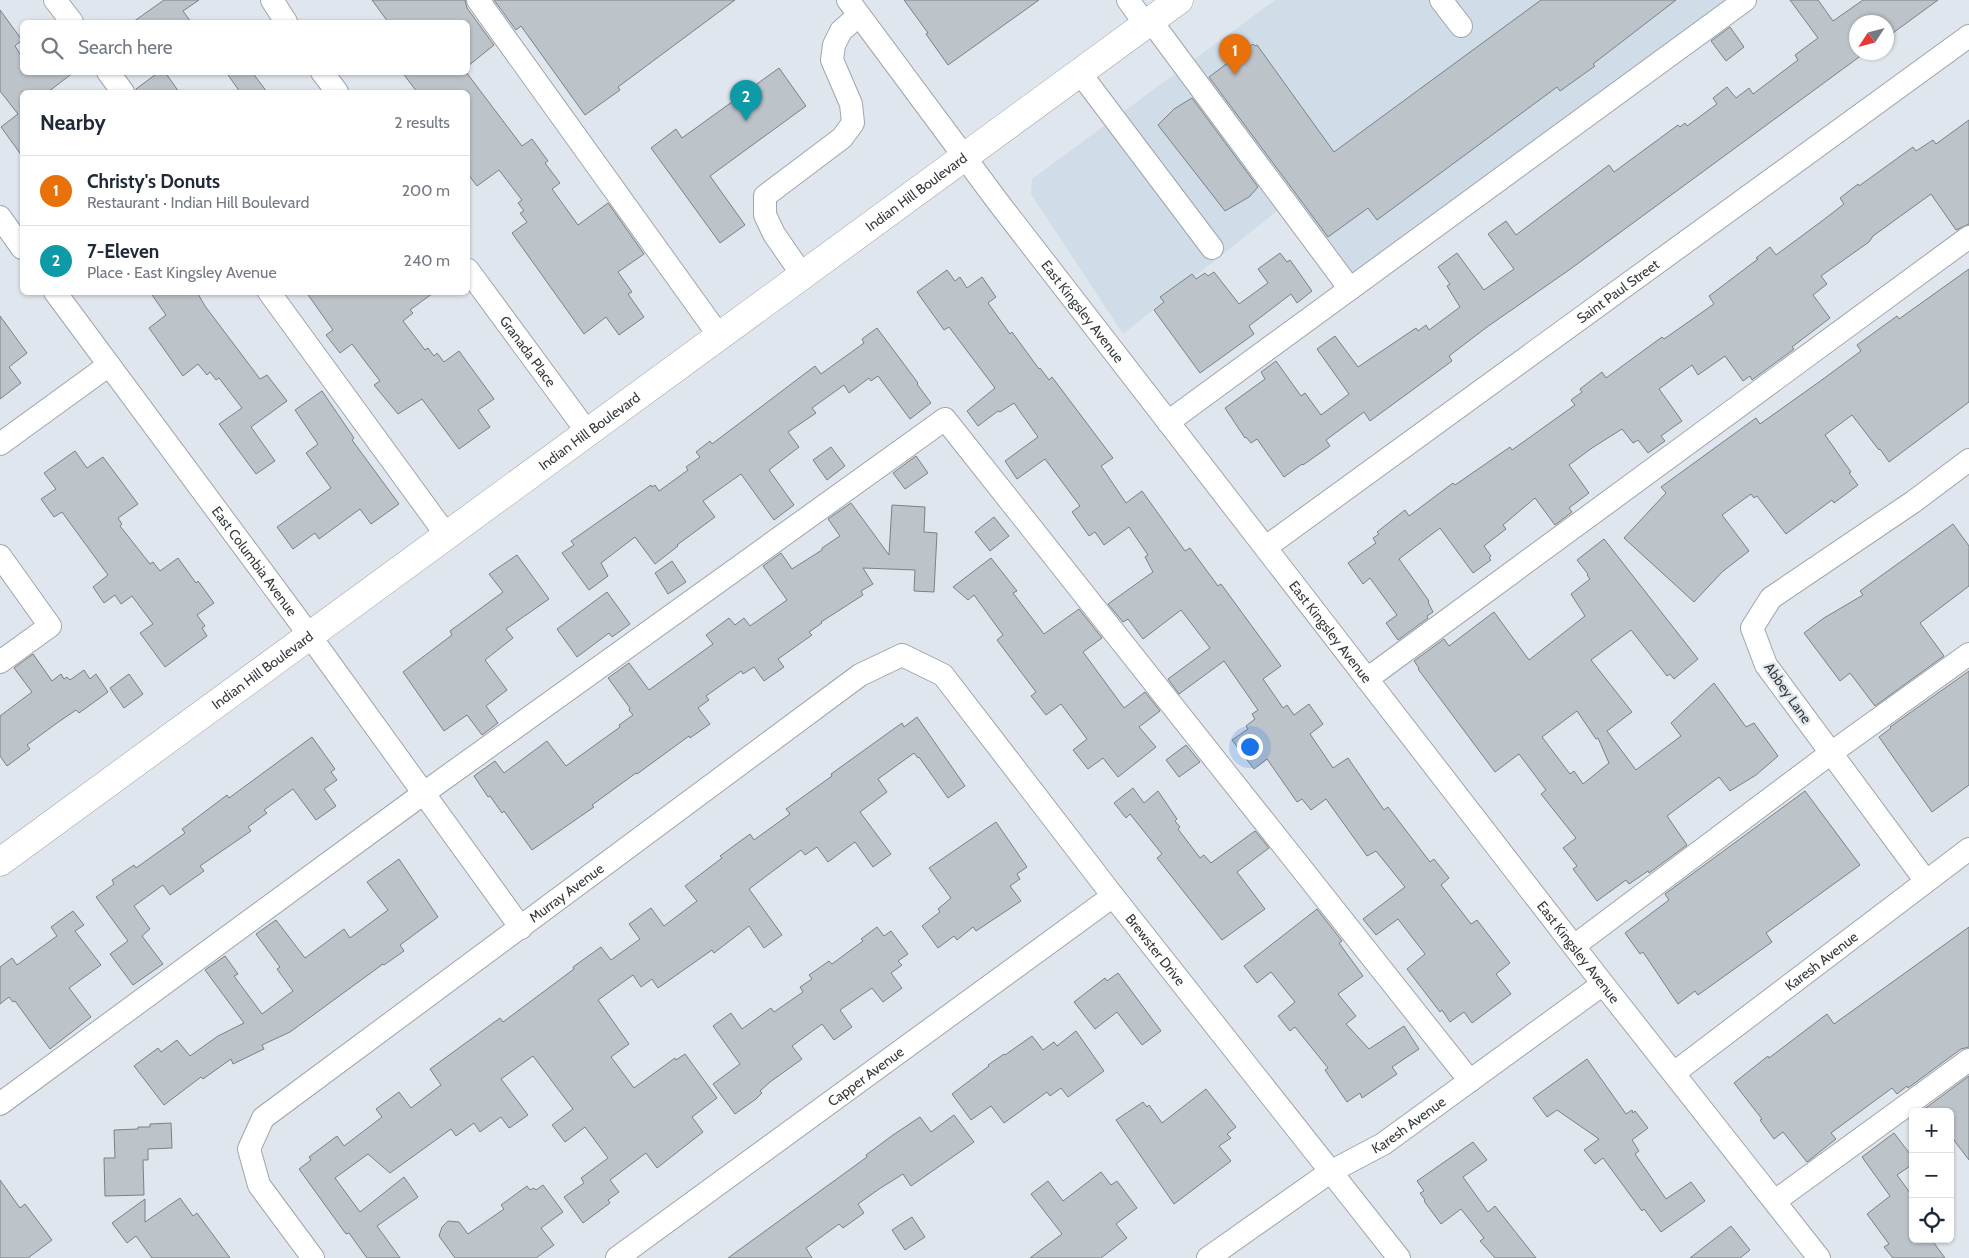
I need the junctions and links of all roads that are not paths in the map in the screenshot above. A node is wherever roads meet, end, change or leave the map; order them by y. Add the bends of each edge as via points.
1 (55, 0) edge
2 (272, 0) edge
3 (478, 0) edge
4 (1128, 0) edge
5 (1179, 0) edge
6 (1441, 0) edge
7 (1745, 0) edge
8 (854, 8) edge
9 (70, 20) edge
10 (285, 20) edge
11 (1148, 23) junction
12 (1461, 26) dead end
13 (1969, 36) edge
14 (1080, 73) junction
15 (110, 75) edge
16 (324, 75) edge
17 (122, 90) edge
18 (336, 90) edge
19 (964, 158) junction
20 (0, 217) edge
21 (1969, 237) edge
22 (20, 245) edge
23 (1212, 248) dead end
24 (470, 273) edge
25 (803, 276) junction
26 (1350, 289) junction
27 (57, 295) edge
28 (271, 295) edge
29 (720, 337) junction
30 (109, 365) junction
31 (1168, 422) junction
32 (588, 433) junction
33 (0, 444) edge
34 (1969, 460) edge
35 (447, 536) junction
36 (1266, 547) junction
37 (0, 556) edge
38 (310, 636) junction
39 (1969, 654) edge
40 (902, 655) joint
41 (0, 662) edge
42 (1367, 679) junction
43 (1832, 753) junction
44 (424, 793) junction
45 (1969, 848) edge
46 (0, 862) edge
47 (1926, 880) junction
48 (1113, 896) junction
49 (521, 928) junction
50 (1574, 946) junction
51 (1603, 984) junction
52 (1969, 1060) edge
53 (1674, 1073) junction
54 (1470, 1081) junction
55 (0, 1104) edge
56 (1330, 1172) junction
57 (1775, 1202) junction
58 (313, 1258) edge
59 (617, 1258) edge
60 (1208, 1258) edge
61 (1399, 1258) edge
62 (1819, 1258) edge

1 - 9 street
2 - 10 street
3 - 29 street
4 - 11 street
5 - 11 main road, Indian Hill Boulevard
6 - 12 street
7 - 26 street
8 - 19 street, East Kingsley Avenue
8 - 25 street via 834,45 832,60 851,104 853,123 842,138 765,196 765,215 774,234
11 - 14 main road, Indian Hill Boulevard
11 - 26 street
13 - 36 street, Saint Paul Street
14 - 19 main road, Indian Hill Boulevard
14 - 23 street
15 - 17 street
16 - 18 street
19 - 25 main road, Indian Hill Boulevard
19 - 31 street, East Kingsley Avenue
20 - 22 street
21 - 42 street
24 - 32 street, Granada Place
25 - 29 main road, Indian Hill Boulevard
26 - 31 street
27 - 30 street, East Columbia Avenue
28 - 35 street
29 - 32 main road, Indian Hill Boulevard
30 - 33 street
30 - 38 street, East Columbia Avenue
31 - 36 street, East Kingsley Avenue
32 - 35 main road, Indian Hill Boulevard
34 - 43 street, Abbey Lane via 1771,598 1752,628 1766,665
35 - 38 main road, Indian Hill Boulevard
36 - 42 street, East Kingsley Avenue
37 - 41 street via 50,626
38 - 44 street, East Columbia Avenue
38 - 46 main road, Indian Hill Boulevard
39 - 43 street
40 - 48 street, Brewster Drive via 943,675
40 - 49 street, Murray Avenue via 860,675
42 - 50 street, East Kingsley Avenue
43 - 47 street, Abbey Lane
43 - 50 street
44 - 49 street, East Columbia Avenue
44 - 54 street via 945,419
44 - 55 street
45 - 47 street, Karesh Avenue
47 - 53 street, Karesh Avenue
48 - 56 street, Brewster Drive
48 - 59 street, Capper Avenue
49 - 58 street, Murray Avenue via 263,1118 249,1149 259,1185
50 - 51 street, East Kingsley Avenue
51 - 53 street, East Kingsley Avenue
51 - 54 street, Karesh Avenue
52 - 57 street
53 - 57 street, East Kingsley Avenue
54 - 56 street, Karesh Avenue via 1383,1144
56 - 60 street, Karesh Avenue
56 - 61 street, Brewster Drive
57 - 62 street, East Kingsley Avenue

